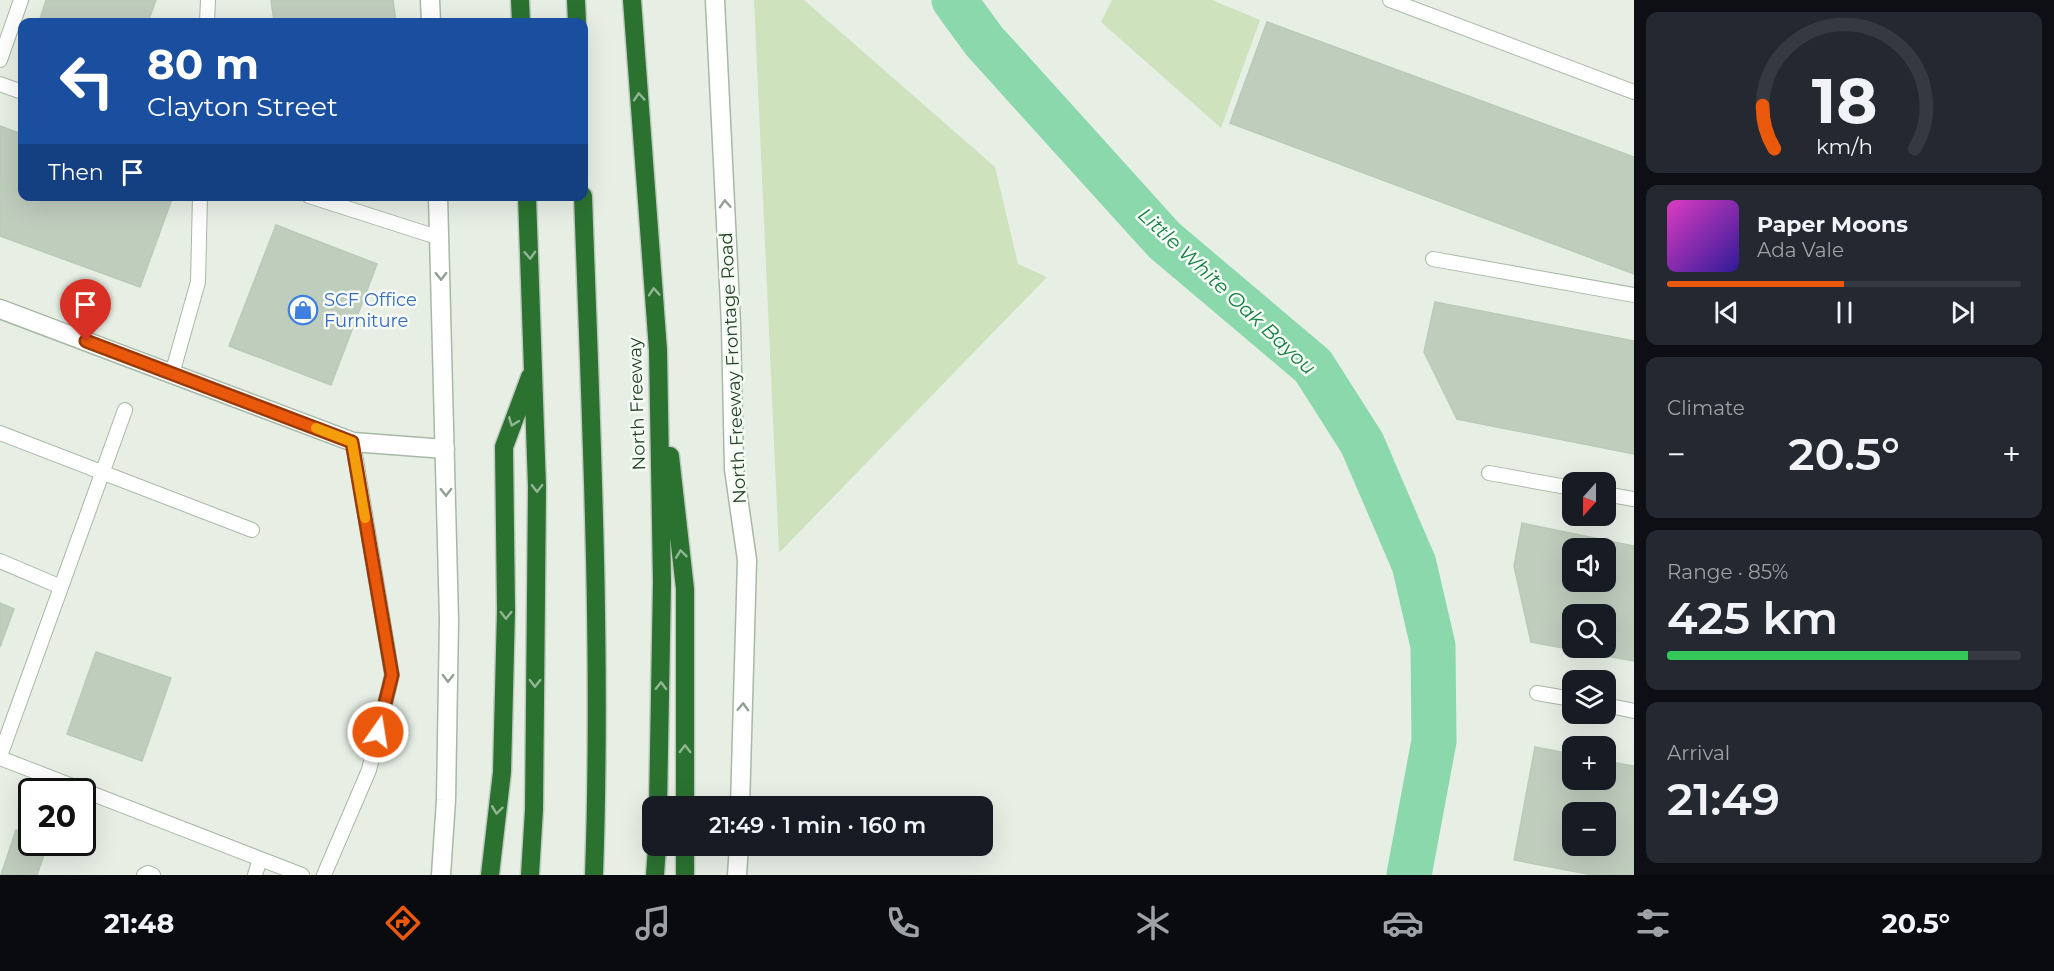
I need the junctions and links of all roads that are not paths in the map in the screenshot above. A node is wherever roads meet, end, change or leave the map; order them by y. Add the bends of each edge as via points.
1 (21, 0) edge
2 (208, 0) edge
3 (430, 0) edge
4 (520, 0) edge
5 (576, 0) edge
6 (632, 0) edge
7 (715, 0) edge
8 (1390, 0) edge
9 (207, 18) edge
10 (431, 18) edge
11 (521, 18) edge
12 (577, 18) edge
13 (0, 60) edge
14 (0, 84) edge
15 (18, 91) edge
16 (1634, 92) edge
17 (200, 201) edge
18 (325, 201) edge
19 (438, 201) edge
20 (527, 201) edge
21 (584, 201) edge
22 (440, 238) junction
23 (1433, 259) dead end
24 (1634, 296) edge
25 (0, 309) edge
26 (658, 350) junction
27 (534, 367) junction
28 (172, 374) junction
29 (125, 410) dead end
30 (0, 433) edge
31 (352, 442) junction
32 (445, 449) junction
33 (103, 472) junction
34 (1489, 472) dead end
35 (1562, 486) edge
36 (1616, 496) edge
37 (1634, 499) edge
38 (252, 530) dead end
39 (0, 561) edge
40 (61, 587) junction
41 (1537, 693) dead end
42 (1562, 697) edge
43 (1616, 707) edge
44 (1634, 711) edge
45 (0, 757) edge
46 (658, 796) edge
47 (685, 796) edge
48 (740, 796) edge
49 (656, 856) edge
50 (685, 856) edge
51 (738, 856) edge
52 (260, 859) junction
53 (144, 875) edge
54 (153, 875) edge
55 (255, 875) edge
56 (302, 875) edge
57 (324, 875) edge
58 (441, 875) edge
59 (490, 875) edge
60 (530, 875) edge
61 (594, 875) edge
62 (655, 875) edge
63 (685, 875) edge
64 (737, 875) edge

1 - 13 lane
2 - 9 lane
3 - 10 street
4 - 11 highway
5 - 12 highway
26 -> 6 highway, North Freeway
48 -> 7 street, North Freeway Frontage Road via 747,560 734,469
8 - 16 lane
14 - 15 lane
17 - 28 lane via 198,282
18 - 22 lane
19 - 22 street
20 -> 27 highway
21 - 61 highway via 596,576 598,779
22 -> 32 street
23 - 24 lane
25 - 28 street
46 -> 26 highway, North Freeway via 662,582
47 -> 26 highway via 686,589
27 -> 59 highway via 504,447 506,610 502,772
27 -> 60 highway via 537,523
28 - 31 street
29 - 33 lane
30 - 33 lane
31 - 32 street
31 - 57 lane via 392,675 369,770
32 -> 58 street via 449,620
33 - 38 lane
33 - 40 lane
34 - 35 lane
36 - 37 lane
39 - 40 lane
40 - 45 lane
41 - 42 lane
43 - 44 lane
45 - 52 lane
49 - 62 highway
50 - 63 highway
51 - 64 street
52 - 55 lane
52 - 56 lane
53 - 54 lane

